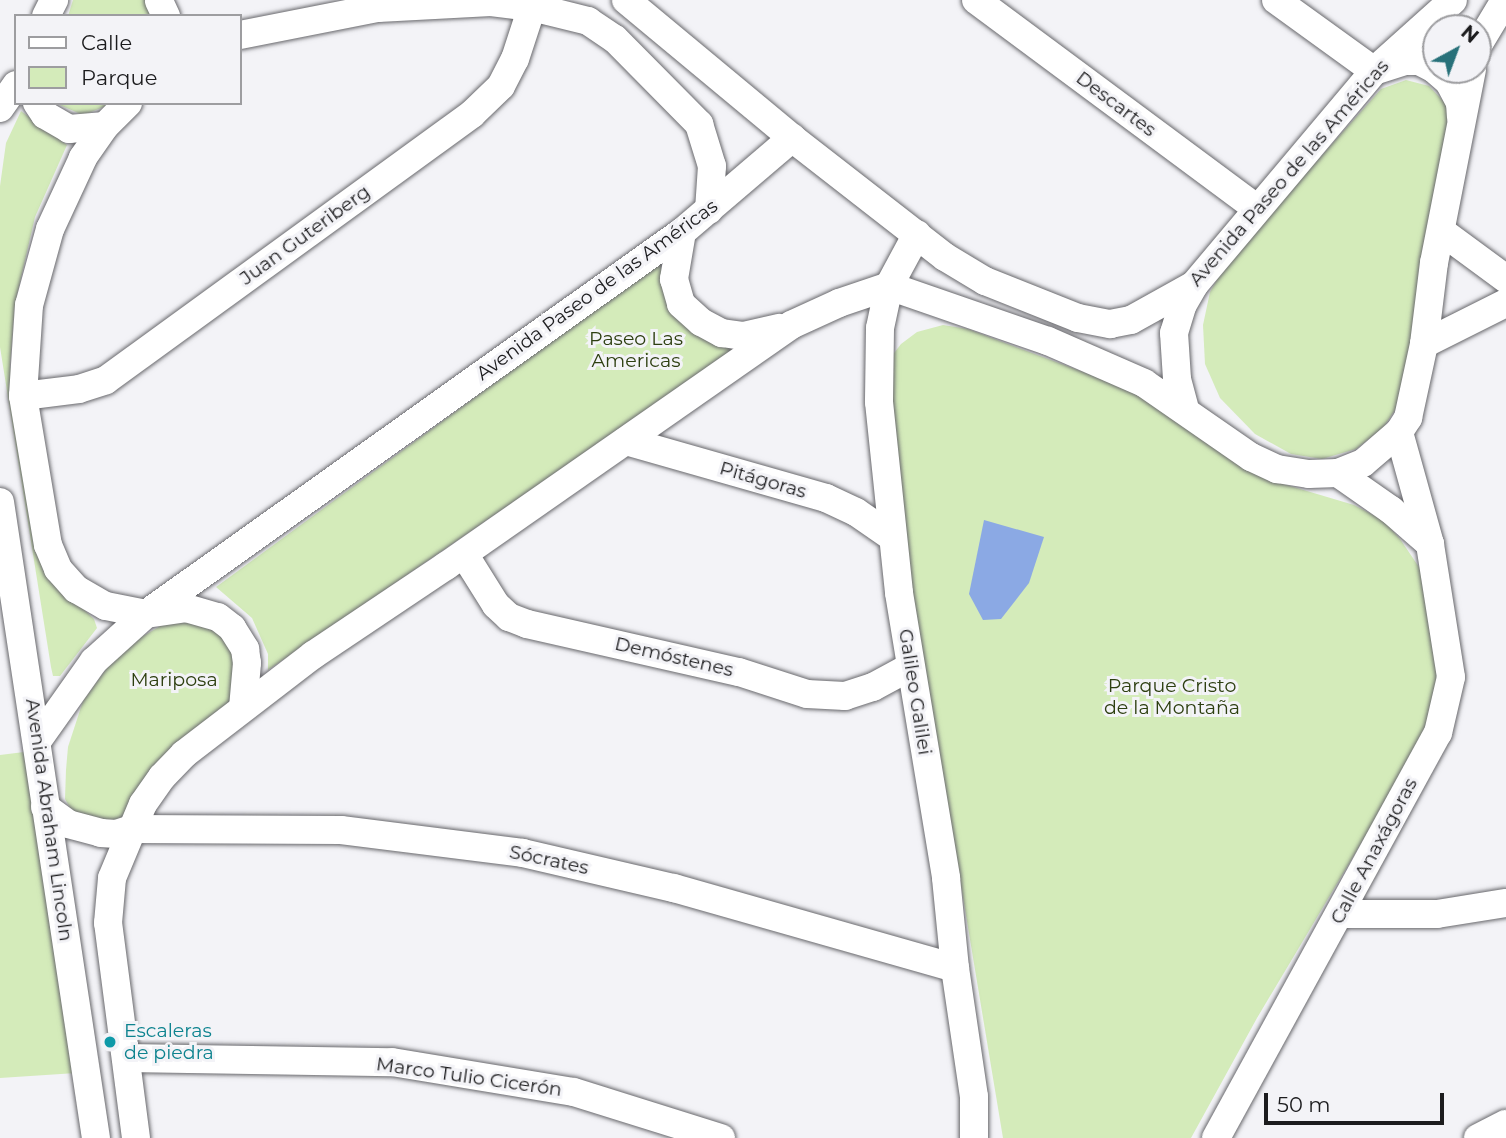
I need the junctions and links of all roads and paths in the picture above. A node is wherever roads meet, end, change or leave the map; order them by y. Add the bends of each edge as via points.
1 (626, 0) edge
2 (976, 0) edge
3 (1276, 0) edge
4 (1453, 0) edge
5 (1505, 0) edge
6 (532, 6) junction
7 (1492, 22) edge
8 (242, 36) edge
9 (1374, 71) junction
10 (1469, 84) edge
11 (14, 88) edge
12 (38, 105) edge
13 (126, 105) edge
14 (0, 108) edge
15 (1462, 118) junction
16 (105, 126) junction
17 (792, 138) junction
18 (1256, 208) junction
19 (709, 209) junction
20 (1441, 231) junction
21 (682, 232) junction
22 (917, 234) junction
23 (1506, 279) edge
24 (1194, 285) junction
25 (889, 286) junction
26 (1506, 303) edge
27 (791, 325) junction
28 (1424, 345) junction
29 (23, 396) junction
30 (1185, 409) junction
31 (1399, 432) junction
32 (625, 441) junction
33 (1338, 473) junction
34 (0, 502) edge
35 (892, 537) junction
36 (1430, 544) junction
37 (464, 554) junction
38 (146, 614) junction
39 (910, 667) junction
40 (243, 708) junction
41 (38, 740) junction
42 (46, 807) junction
43 (131, 829) junction
44 (1506, 902) edge
45 (1341, 914) junction
46 (955, 968) junction
47 (126, 1058) junction
48 (974, 1097) junction
49 (1506, 1124) edge
50 (96, 1138) edge
51 (136, 1138) edge
52 (721, 1138) edge
53 (974, 1138) edge
54 (994, 1138) edge
55 (1216, 1138) edge
56 (1478, 1138) edge

1 - 17 street
2 - 18 street, Descartes
3 - 9 street
4 - 9 street, Avenida Paseo de las Américas
5 - 7 street
6 - 8 street via 491,2 378,8
6 - 19 street via 588,21 615,39 686,108 708,144 712,166
6 - 29 street, Juan Guteriberg via 515,60 501,86 472,114 106,380 79,389
9 - 15 street via 1404,61 1419,61 1433,68 1449,82
9 - 18 street, Avenida Paseo de las Américas
10 - 15 street
11 - 14 street
12 - 16 street via 45,116 69,129
13 - 16 street
15 - 20 street
16 - 29 street via 83,158 50,229 29,305
17 - 19 street, Avenida Paseo de las Américas
17 - 22 street, Avenida Paseo de las Américas
18 - 24 street, Avenida Paseo de las Américas
19 - 21 street, Avenida Paseo de las Américas
20 - 23 street
20 - 28 street
21 - 27 street via 674,279 681,303 701,322 722,333 744,336
21 - 38 street, Avenida Paseo de las Américas
22 - 24 street, Avenida Paseo de las Américas via 985,281 1078,318 1110,324 1131,320
22 - 25 street, Galileo Galilei
24 - 30 street via 1174,333 1177,379
25 - 27 street
25 - 30 street via 1048,341 1144,383
25 - 35 street, Galileo Galilei via 880,328 879,383
26 - 28 street
27 - 32 street
28 - 31 street via 1408,418
29 - 38 street via 48,545 58,569 76,589 106,606
30 - 33 street via 1251,457 1277,469
31 - 33 street via 1363,463
31 - 36 street, Calle Anaxágoras
32 - 35 street, Pitágoras via 827,498
32 - 37 street
33 - 36 street
34 - 41 street, Avenida Abraham Lincoln
35 - 39 street, Galileo Galilei
36 - 45 street, Calle Anaxágoras via 1451,677 1438,733
37 - 39 street, Demóstenes via 496,605 527,624 739,672 807,694 845,696 873,688
37 - 40 street
38 - 40 street via 186,608 218,617 232,628 245,649 247,663
38 - 41 street, Avenida Paseo de las Américas via 94,661
39 - 46 street, Galileo Galilei via 946,878
40 - 43 street via 162,777
41 - 42 street, Avenida Abraham Lincoln
42 - 43 street, Sócrates via 82,830 116,834
42 - 50 street, Avenida Abraham Lincoln
43 - 46 street, Sócrates via 341,830 523,853 674,888
43 - 47 street via 112,878 108,923
44 - 45 street via 1437,914
45 - 55 street, Calle Anaxágoras
46 - 48 street, Galileo Galilei
47 - 51 street
47 - 52 street, Marco Tulio Cicerón via 392,1062 574,1092
48 - 53 street, Galileo Galilei
48 - 54 street, Galileo Galilei
49 - 56 street

